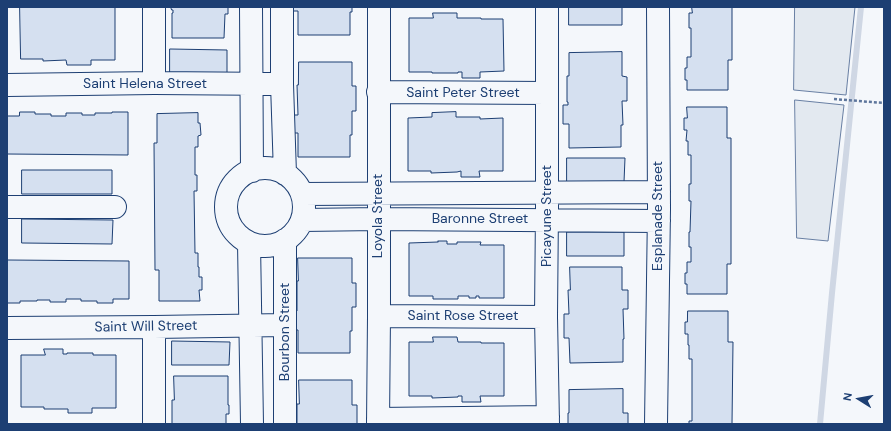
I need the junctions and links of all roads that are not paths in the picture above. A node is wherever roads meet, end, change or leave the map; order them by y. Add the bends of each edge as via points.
1 (154, 7) edge
2 (251, 7) edge
3 (282, 7) edge
4 (378, 7) edge
5 (547, 7) edge
6 (658, 7) edge
7 (154, 83) junction
8 (251, 84) junction
9 (282, 84) junction
10 (7, 85) edge
11 (378, 92) junction
12 (547, 93) junction
13 (252, 171) junction
14 (285, 174) junction
15 (658, 192) junction
16 (547, 193) junction
17 (302, 194) junction
18 (378, 194) junction
19 (115, 207) dead end
20 (7, 208) edge
21 (378, 219) junction
22 (302, 220) junction
23 (547, 220) junction
24 (659, 221) junction
25 (285, 240) junction
26 (249, 243) junction
27 (379, 316) junction
28 (546, 316) junction
29 (251, 325) junction
30 (286, 325) junction
31 (7, 328) edge
32 (154, 328) junction
33 (548, 420) edge
34 (378, 422) edge
35 (154, 424) edge
36 (252, 424) edge
37 (285, 424) edge
38 (656, 424) edge

1 - 7 street
2 - 8 street
3 - 9 street
4 - 11 street, Loyola Street
5 - 12 street, Picayune Street
6 - 15 street, Esplanade Street
7 - 8 street, Saint Helena Street
7 - 10 street, Saint Helena Street
8 - 9 street, Saint Helena Street
8 - 13 street
9 - 14 street
11 - 12 street, Saint Peter Street
11 - 18 street, Loyola Street
12 - 16 street, Picayune Street
13 - 14 street via 258,168 272,168
13 - 26 street via 235,182 228,194 226,211 230,224 238,235
14 - 17 street via 295,182
15 - 16 street, Baronne Street
15 - 24 street, Esplanade Street
16 - 18 street, Baronne Street
16 - 23 street, Picayune Street
17 - 18 street, Baronne Street
17 - 22 street
18 - 21 street, Loyola Street
19 - 20 street
21 - 22 street, Baronne Street
21 - 23 street, Baronne Street
21 - 27 street, Loyola Street
22 - 25 street
23 - 24 street, Baronne Street
23 - 28 street, Picayune Street
24 - 38 street, Esplanade Street
25 - 26 street via 267,246
25 - 30 street, Bourbon Street
26 - 29 street
27 - 28 street, Saint Rose Street
27 - 34 street, Loyola Street
28 - 33 street, Picayune Street
29 - 30 street, Saint Will Street
29 - 32 street, Saint Will Street
29 - 36 street
30 - 37 street, Bourbon Street
31 - 32 street, Saint Will Street
32 - 35 street
33 - 34 street

